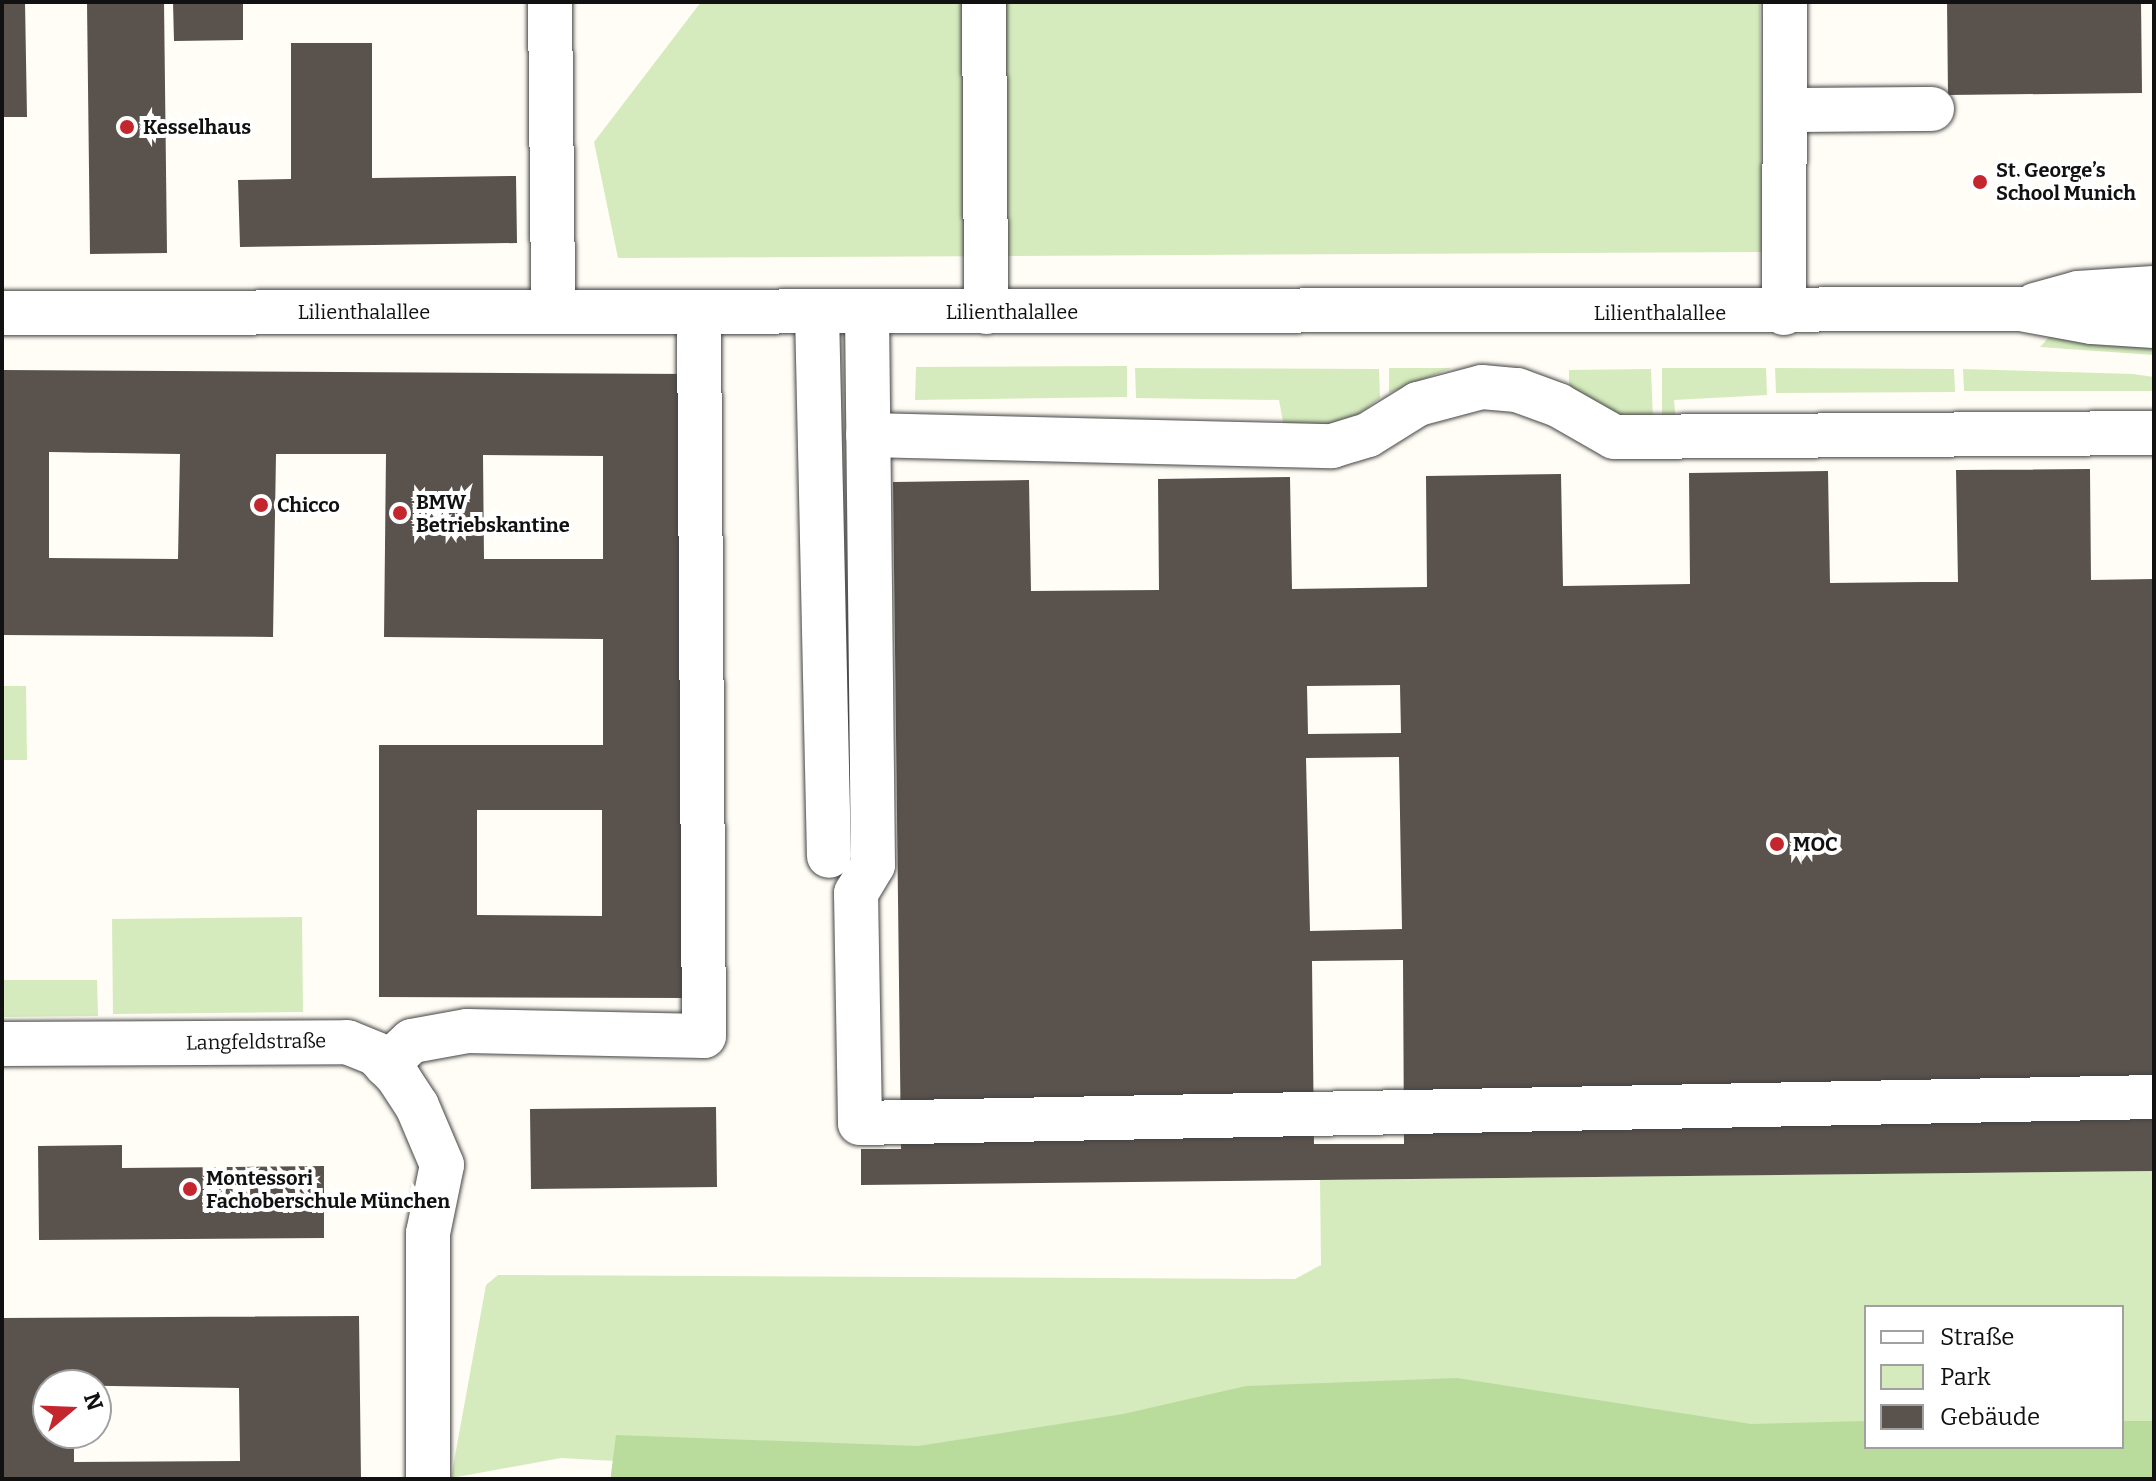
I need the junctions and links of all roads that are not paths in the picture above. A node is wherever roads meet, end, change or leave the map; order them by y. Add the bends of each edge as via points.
1 (550, 2) edge
2 (984, 2) edge
3 (1785, 2) edge
4 (1932, 109) dead end
5 (1786, 110) junction
6 (2154, 288) edge
7 (2021, 309) junction
8 (553, 312) junction
9 (699, 312) junction
10 (817, 312) junction
11 (867, 312) junction
12 (986, 312) junction
13 (2, 313) edge
14 (1784, 313) junction
15 (2154, 326) edge
16 (2154, 433) edge
17 (868, 435) junction
18 (829, 856) dead end
19 (2, 1044) edge
20 (386, 1065) junction
21 (2154, 1097) edge
22 (428, 1479) edge

1 - 8 street
2 - 12 street
3 - 5 street
4 - 5 street
5 - 14 street
6 - 7 street, Lilienthalallee via 2078,293
7 - 14 street, Lilienthalallee
7 - 15 street, Lilienthalallee
8 - 9 street, Lilienthalallee
8 - 13 street, Lilienthalallee
9 - 10 street, Lilienthalallee
9 - 20 street via 704,1036 467,1031 412,1041
10 - 11 street, Lilienthalallee
10 - 18 street
11 - 12 street, Lilienthalallee
11 - 17 street
12 - 14 street, Lilienthalallee
16 - 17 street via 1614,437 1544,400 1517,390 1482,387 1418,404 1368,435 1332,446
17 - 21 street via 873,865 856,893 860,1123
19 - 20 street, Langfeldstraße via 347,1042 362,1046
20 - 22 street, Langfeldstraße via 417,1106 442,1165 428,1233

